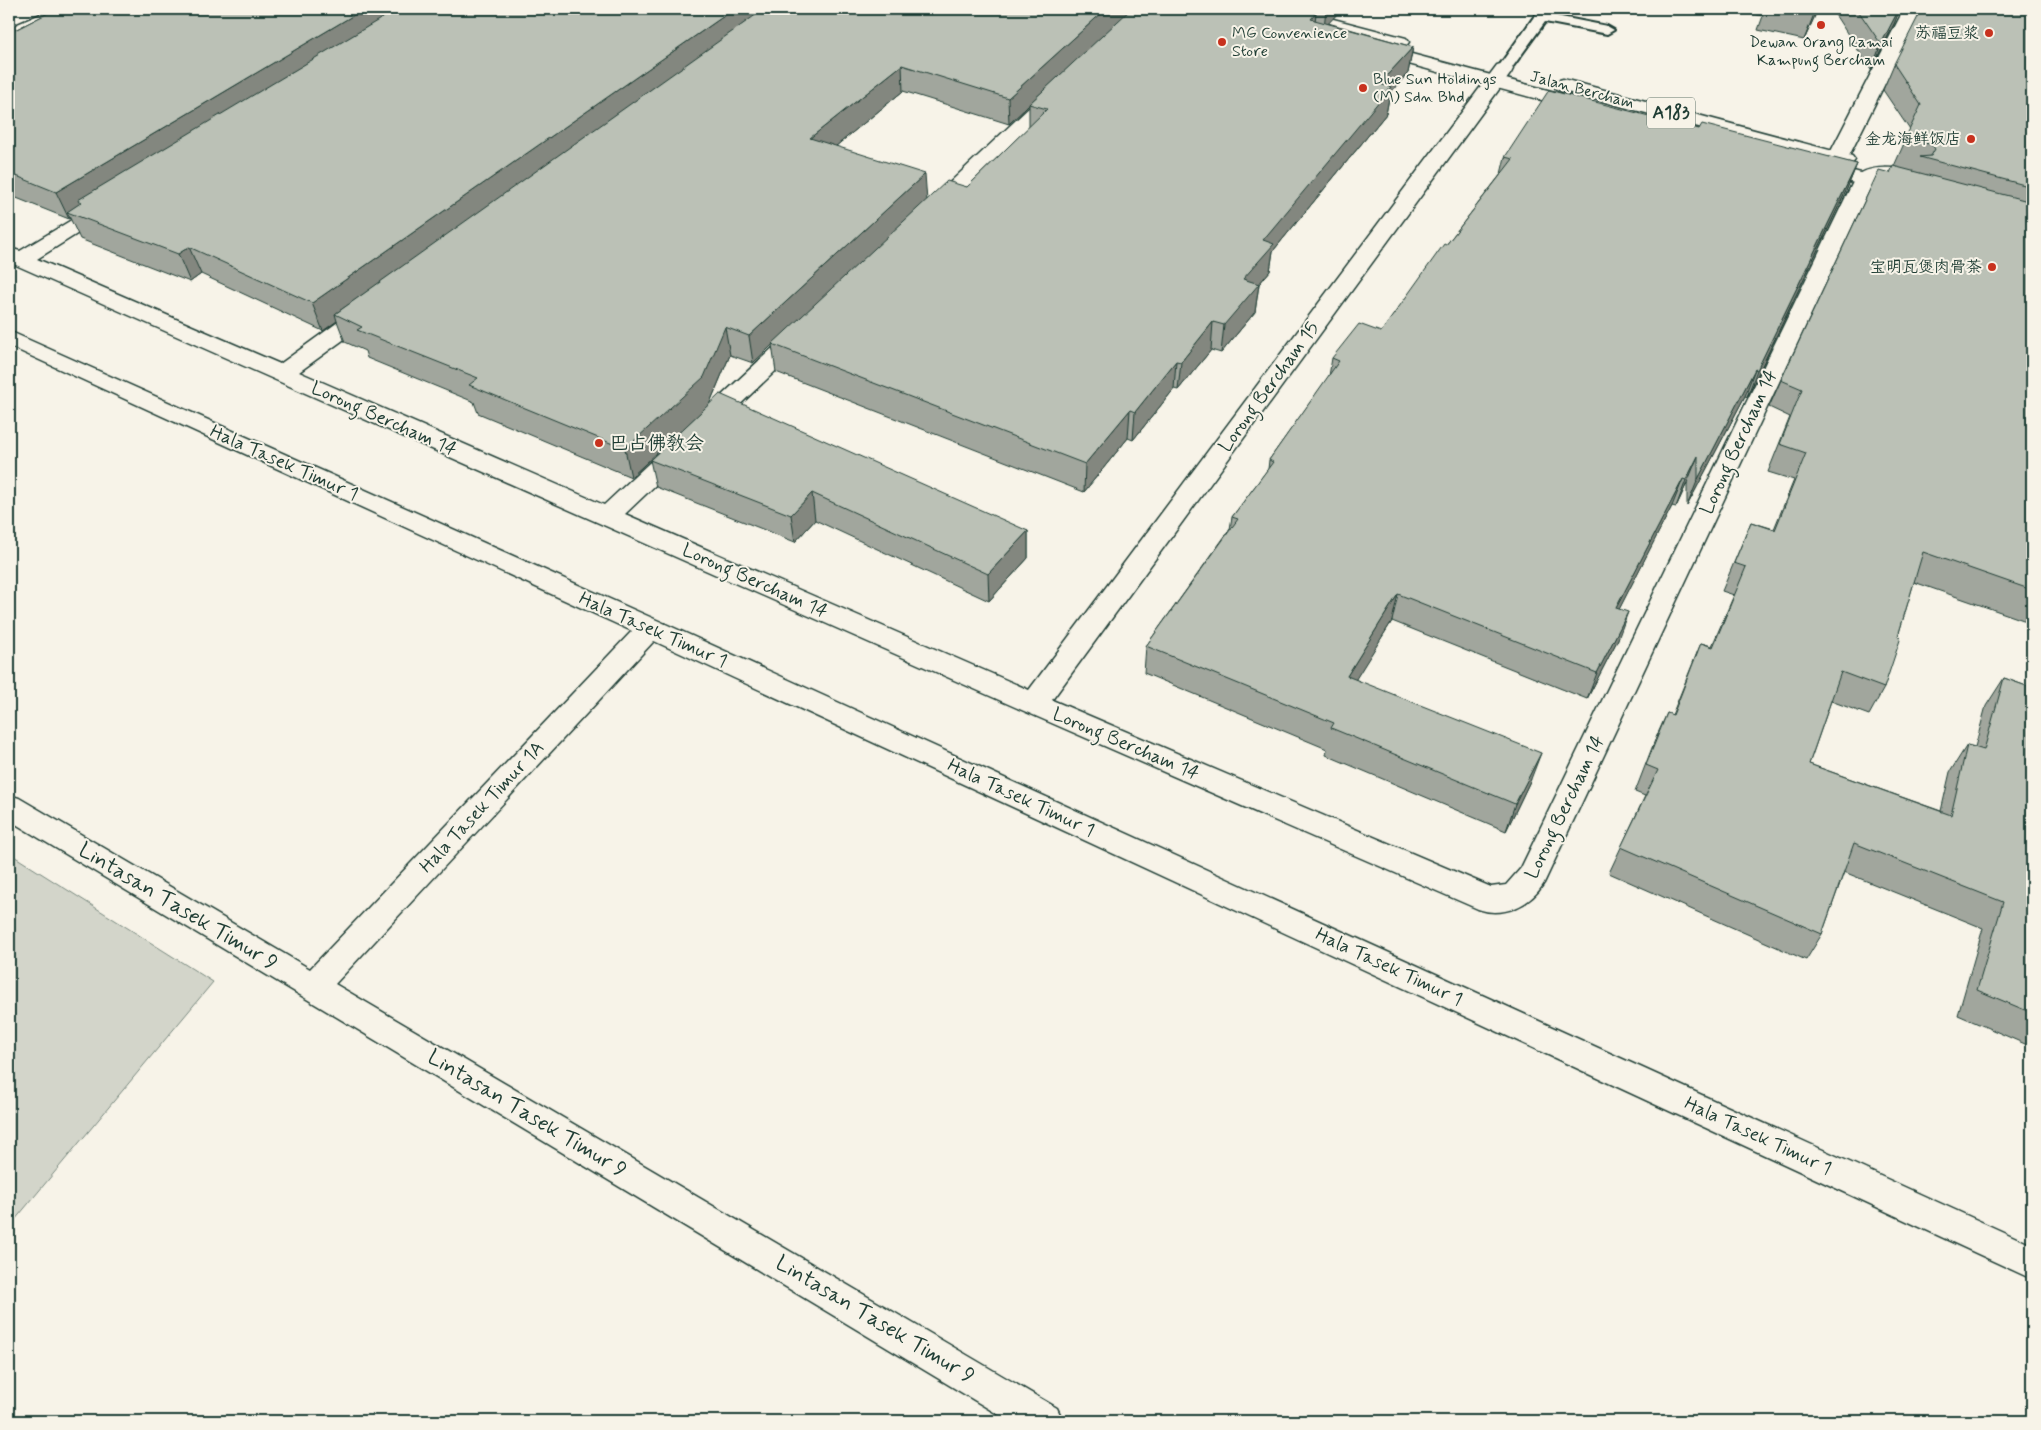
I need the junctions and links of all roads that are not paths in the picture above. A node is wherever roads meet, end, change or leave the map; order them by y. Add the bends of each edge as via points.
1 (33, 9) edge
2 (1913, 9) edge
3 (1270, 14) edge
4 (9, 21) edge
5 (1607, 30) dead end
6 (1499, 75) junction
7 (1072, 77) edge
8 (1838, 158) junction
9 (1798, 163) junction
10 (1864, 180) junction
11 (124, 197) edge
12 (920, 222) edge
13 (15, 257) edge
14 (386, 298) edge
15 (818, 318) edge
16 (9, 338) edge
17 (282, 374) junction
18 (607, 517) junction
19 (650, 628) junction
20 (1034, 704) junction
21 (9, 806) edge
22 (313, 986) junction
23 (2032, 1262) edge
24 (1044, 1421) edge

1 - 4 street
2 - 8 street
3 - 6 street, Jalan Bercham / A183
5 - 6 lane via 1541,17
6 - 8 street, Jalan Bercham / A183
6 - 9 street, Jalan Bercham / A183
6 - 20 street, Lorong Bercham 15
7 - 12 street
8 - 9 street via 1833,163
8 - 10 street
8 - 10 street, Jalan Bercham / A183 via 1924,186
9 - 10 street, Jalan Bercham / A183
10 - 20 street, Lorong Bercham 14 via 1525,890 1512,898 1489,900 1464,891
11 - 13 street
13 - 17 street, Lorong Bercham 14
14 - 17 street
15 - 18 street
16 - 19 street, Hala Tasek Timur 1
17 - 18 street, Lorong Bercham 14
18 - 20 street, Lorong Bercham 14
19 - 22 street, Hala Tasek Timur 1A
19 - 23 street, Hala Tasek Timur 1
21 - 22 street, Lintasan Tasek Timur 9
22 - 24 street, Lintasan Tasek Timur 9

